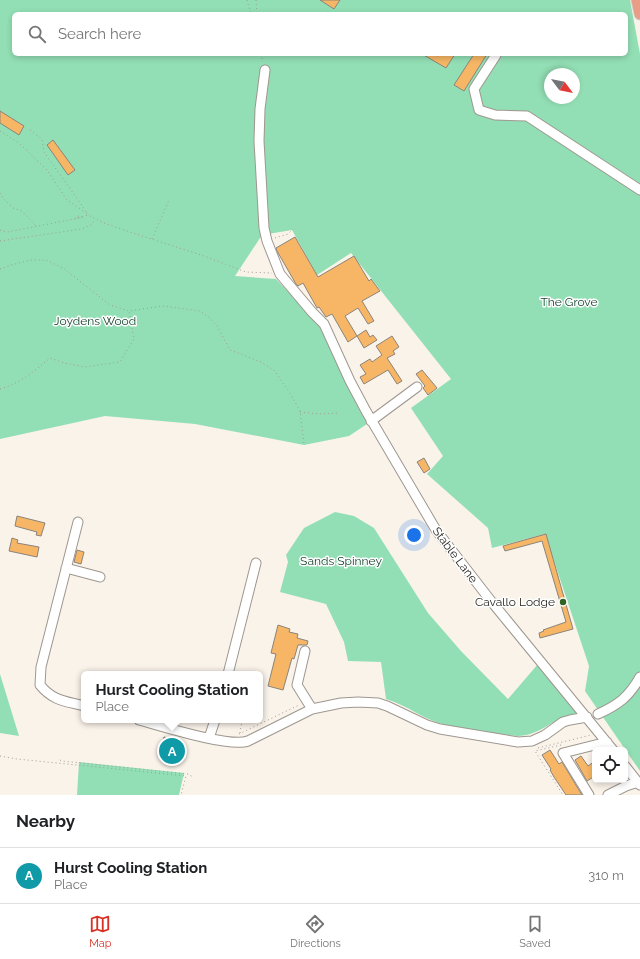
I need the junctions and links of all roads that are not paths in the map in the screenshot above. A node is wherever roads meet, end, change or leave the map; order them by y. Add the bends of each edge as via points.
1 (637, 0) edge
2 (640, 14) edge
3 (495, 56) edge
4 (265, 70) dead end
5 (640, 190) edge
6 (417, 387) dead end
7 (371, 421) junction
8 (78, 522) dead end
9 (256, 563) dead end
10 (66, 568) junction
11 (100, 577) dead end
12 (305, 651) dead end
13 (229, 671) edge
14 (640, 677) edge
15 (81, 705) edge
16 (312, 709) junction
17 (598, 714) dead end
18 (587, 717) junction
19 (151, 723) edge
20 (213, 723) edge
21 (209, 738) junction
22 (607, 742) junction
23 (611, 747) edge
24 (628, 770) edge
25 (639, 784) edge
26 (589, 795) edge
27 (608, 795) edge

1 - 2 main road
3 - 5 street via 474,89 479,110 495,115 527,116
4 - 7 street, Stable Lane via 259,141 267,241 280,274 324,324
6 - 7 street
7 - 18 street, Stable Lane via 436,530
8 - 10 street
9 - 13 street
10 - 11 street
10 - 15 street via 41,667 40,685 55,698
12 - 16 street via 297,685
14 - 17 street via 622,701
16 - 18 street via 341,703 378,703 440,729 518,742 532,741 563,722
16 - 21 street via 244,742 234,743
18 - 22 street, Stable Lane
19 - 21 street
20 - 21 street
22 - 23 street, Stable Lane
22 - 26 street via 563,753
24 - 25 street
25 - 27 street via 626,786

